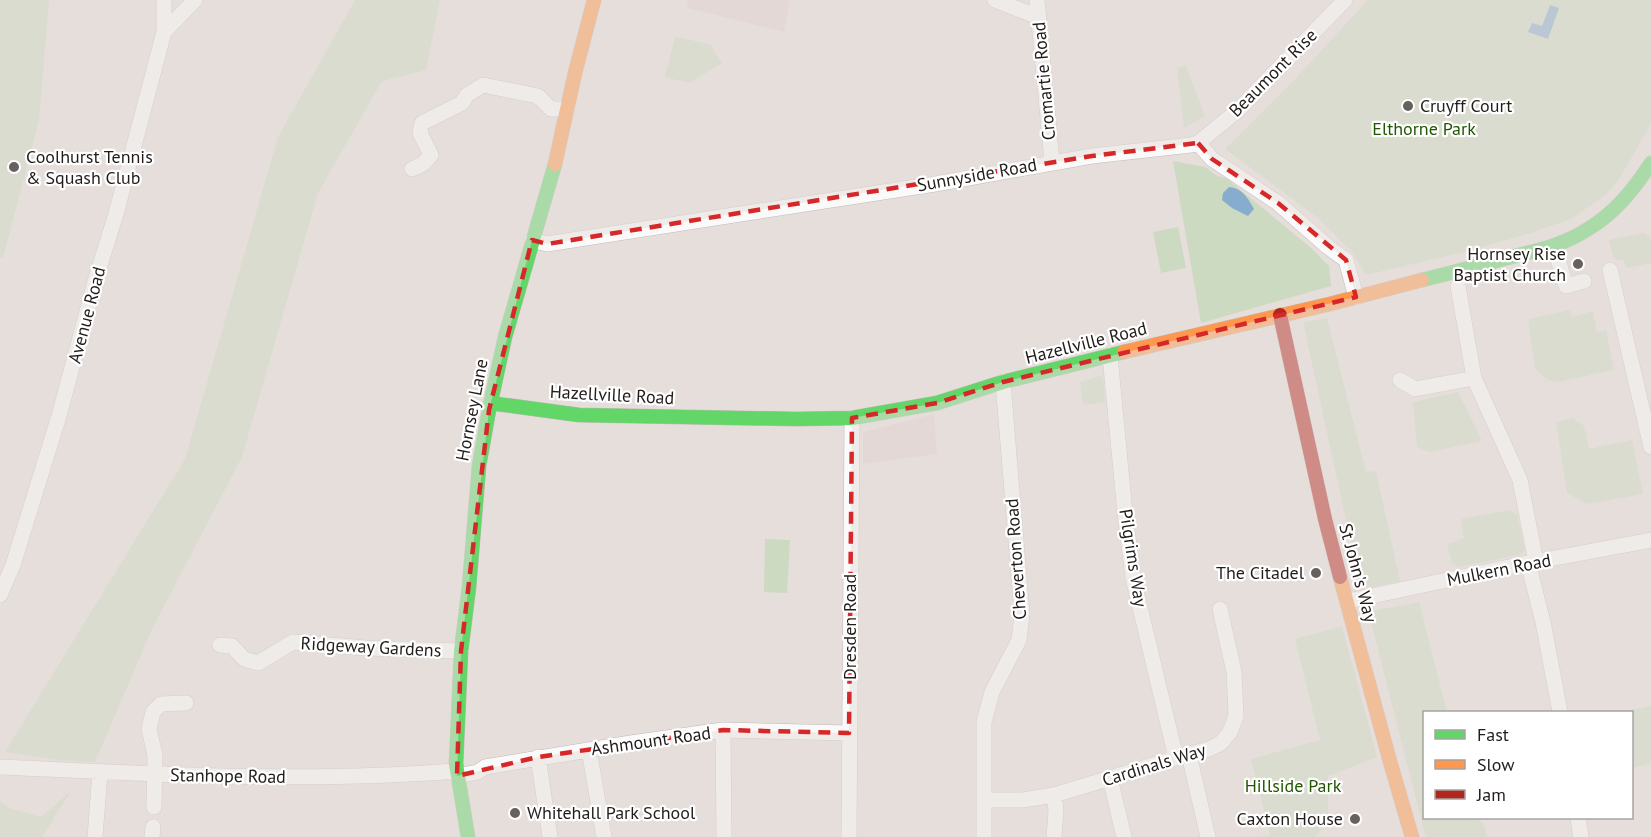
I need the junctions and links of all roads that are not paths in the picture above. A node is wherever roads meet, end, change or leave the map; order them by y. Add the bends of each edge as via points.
1 (164, 0) edge
2 (195, 0) edge
3 (594, 0) edge
4 (995, 0) edge
5 (1037, 0) edge
6 (1345, 0) edge
7 (1038, 17) junction
8 (164, 32) junction
9 (567, 109) junction
10 (1198, 142) junction
11 (1052, 162) junction
12 (1651, 163) edge
13 (412, 170) dead end
14 (532, 240) junction
15 (1554, 246) junction
16 (1610, 270) dead end
17 (1584, 281) dead end
18 (1458, 286) dead end
19 (1356, 297) junction
20 (1280, 315) junction
21 (1110, 356) junction
22 (1474, 378) junction
23 (1400, 380) dead end
24 (1003, 382) junction
25 (490, 403) junction
26 (852, 418) junction
27 (1651, 447) edge
28 (1651, 540) edge
29 (1532, 562) junction
30 (0, 595) edge
31 (1348, 601) junction
32 (1220, 609) dead end
33 (220, 645) dead end
34 (461, 651) junction
35 (186, 703) dead end
36 (1560, 711) edge
37 (723, 730) junction
38 (849, 733) junction
39 (589, 750) junction
40 (1182, 756) junction
41 (538, 757) junction
42 (0, 767) edge
43 (100, 773) junction
44 (456, 773) junction
45 (155, 774) junction
46 (1110, 778) junction
47 (1054, 795) junction
48 (984, 800) junction
49 (154, 807) dead end
50 (1578, 819) edge
51 (95, 837) edge
52 (468, 837) edge
53 (550, 837) edge
54 (604, 837) edge
55 (724, 837) edge
56 (849, 837) edge
57 (984, 837) edge
58 (1054, 837) edge
59 (1124, 837) edge
60 (1208, 837) edge
61 (1412, 837) edge
62 (1581, 837) edge

1 - 8 street, Avenue Road
2 - 8 street, Avenue Road
3 - 9 street, Hornsey Lane
4 - 7 street
5 - 7 street, Cromartie Road
6 - 10 street, Beaumont Rise via 1238,111
7 - 11 street, Cromartie Road
8 - 30 street, Avenue Road via 59,417
9 - 13 street via 551,109 538,96 483,85 467,94 462,103 422,123 420,133 431,155
9 - 14 street, Hornsey Lane
10 - 11 street, Sunnyside Road
10 - 19 street via 1212,159 1278,203 1346,260
11 - 14 street, Sunnyside Road via 548,244
12 - 15 street, Hazellville Road via 1625,199 1588,230
14 - 25 street, Hornsey Lane
15 - 17 street via 1566,286
15 - 19 street, Hazellville Road
16 - 27 street
18 - 22 street
19 - 20 street, Hazellville Road
20 - 21 street, Hazellville Road
20 - 31 street, St John's Way via 1325,519
21 - 24 street, Hazellville Road
21 - 40 street, Pilgrims Way via 1133,579
22 - 23 street via 1415,389
22 - 29 street via 1520,480
24 - 26 street, Hazellville Road via 937,403
24 - 48 street, Cheverton Road via 1022,614 1019,640 992,692 984,722
25 - 26 street, Hazellville Road via 579,415
25 - 34 street, Hornsey Lane via 479,466
26 - 38 street, Dresden Road
28 - 29 street, Mulkern Road
29 - 31 street, Mulkern Road
29 - 36 street
31 - 61 street, St John's Way
32 - 40 street, Cardinals Way via 1234,672 1236,716 1221,743
33 - 34 street, Ridgeway Gardens via 232,646 244,659 258,663 293,642
34 - 44 street, Hornsey Lane
35 - 45 street via 161,704 153,712 149,729
37 - 38 street, Ashmount Road
37 - 39 street, Ashmount Road
37 - 55 street
38 - 56 street, Dresden Road
39 - 41 street, Ashmount Road
39 - 54 street
40 - 46 street, Cardinals Way
40 - 60 street, Pilgrims Way
41 - 44 street, Ashmount Road via 485,767 478,772
41 - 53 street
42 - 43 street, Stanhope Road
43 - 45 street, Stanhope Road
43 - 51 street
44 - 45 street, Stanhope Road via 272,778
44 - 52 street, Hornsey Lane
45 - 49 street
46 - 47 street, Cardinals Way
46 - 59 street
47 - 48 street, Cardinals Way
47 - 58 street
48 - 57 street, Cheverton Road
50 - 62 street

